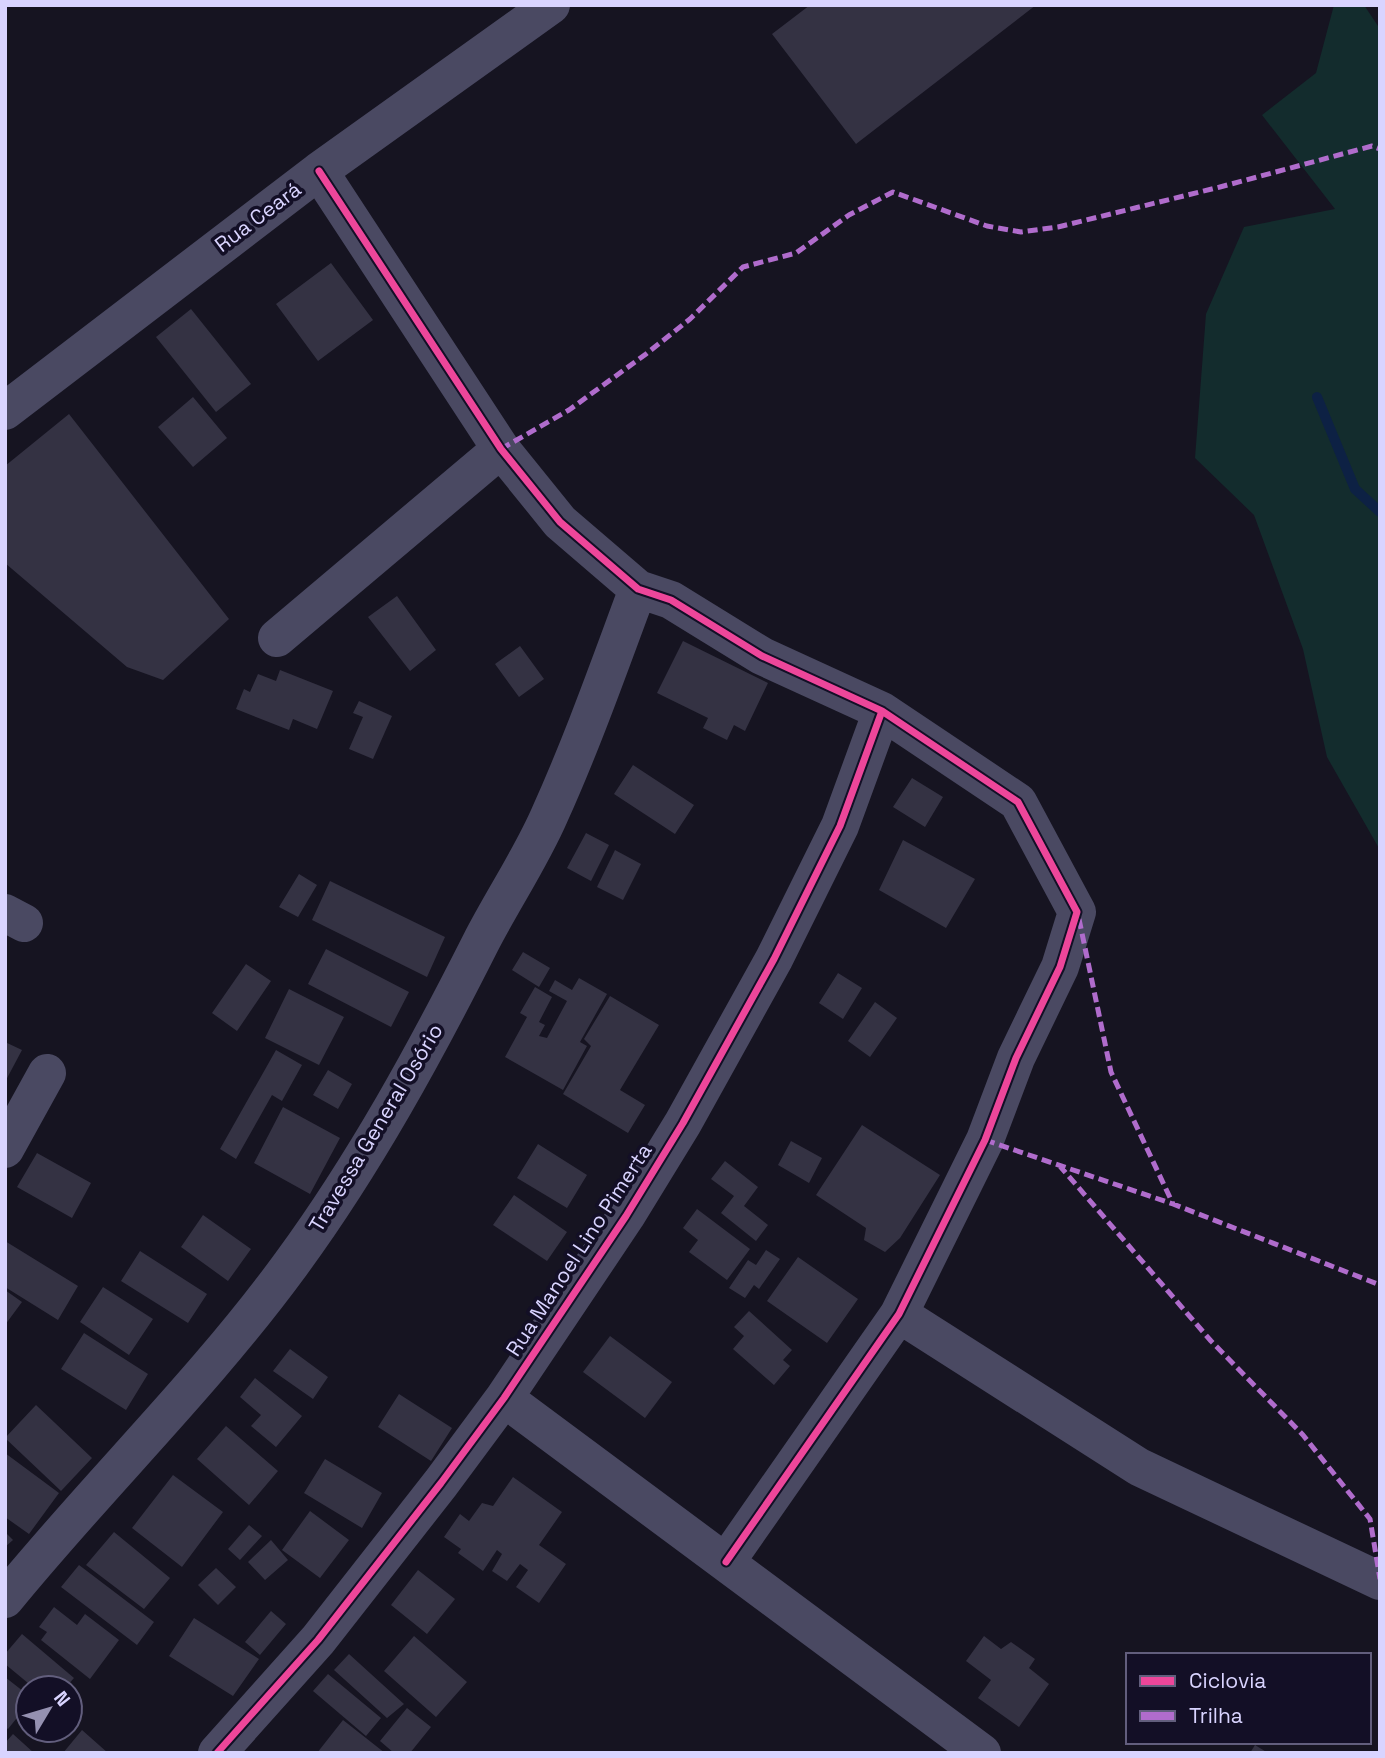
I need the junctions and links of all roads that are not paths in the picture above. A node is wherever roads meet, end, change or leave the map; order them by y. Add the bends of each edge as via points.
1 (551, 5) edge
2 (319, 171) junction
3 (5, 411) edge
4 (501, 449) junction
5 (638, 589) junction
6 (277, 638) dead end
7 (882, 711) junction
8 (47, 1073) dead end
9 (5, 1149) edge
10 (899, 1314) junction
11 (504, 1398) junction
12 (726, 1562) junction
13 (1380, 1581) edge
14 (5, 1599) edge
15 (217, 1753) edge
16 (982, 1753) edge

1 - 2 street, Rua Ceará
2 - 3 street, Rua Ceará
2 - 4 street
4 - 5 street via 560,522
4 - 6 street
5 - 7 street via 671,600 762,656
5 - 14 street, Travessa General Osório via 549,817 426,1051 368,1150 292,1263 203,1376
7 - 10 street via 1018,802 1077,912 1060,968 1016,1058 985,1140
7 - 11 street, Rua Manoel Lino Pimerta via 840,826 774,959 626,1216
8 - 9 street
10 - 12 street
10 - 13 street via 1139,1466
11 - 12 street
11 - 15 street, Rua Manoel Lino Pimerta via 318,1640
12 - 16 street

